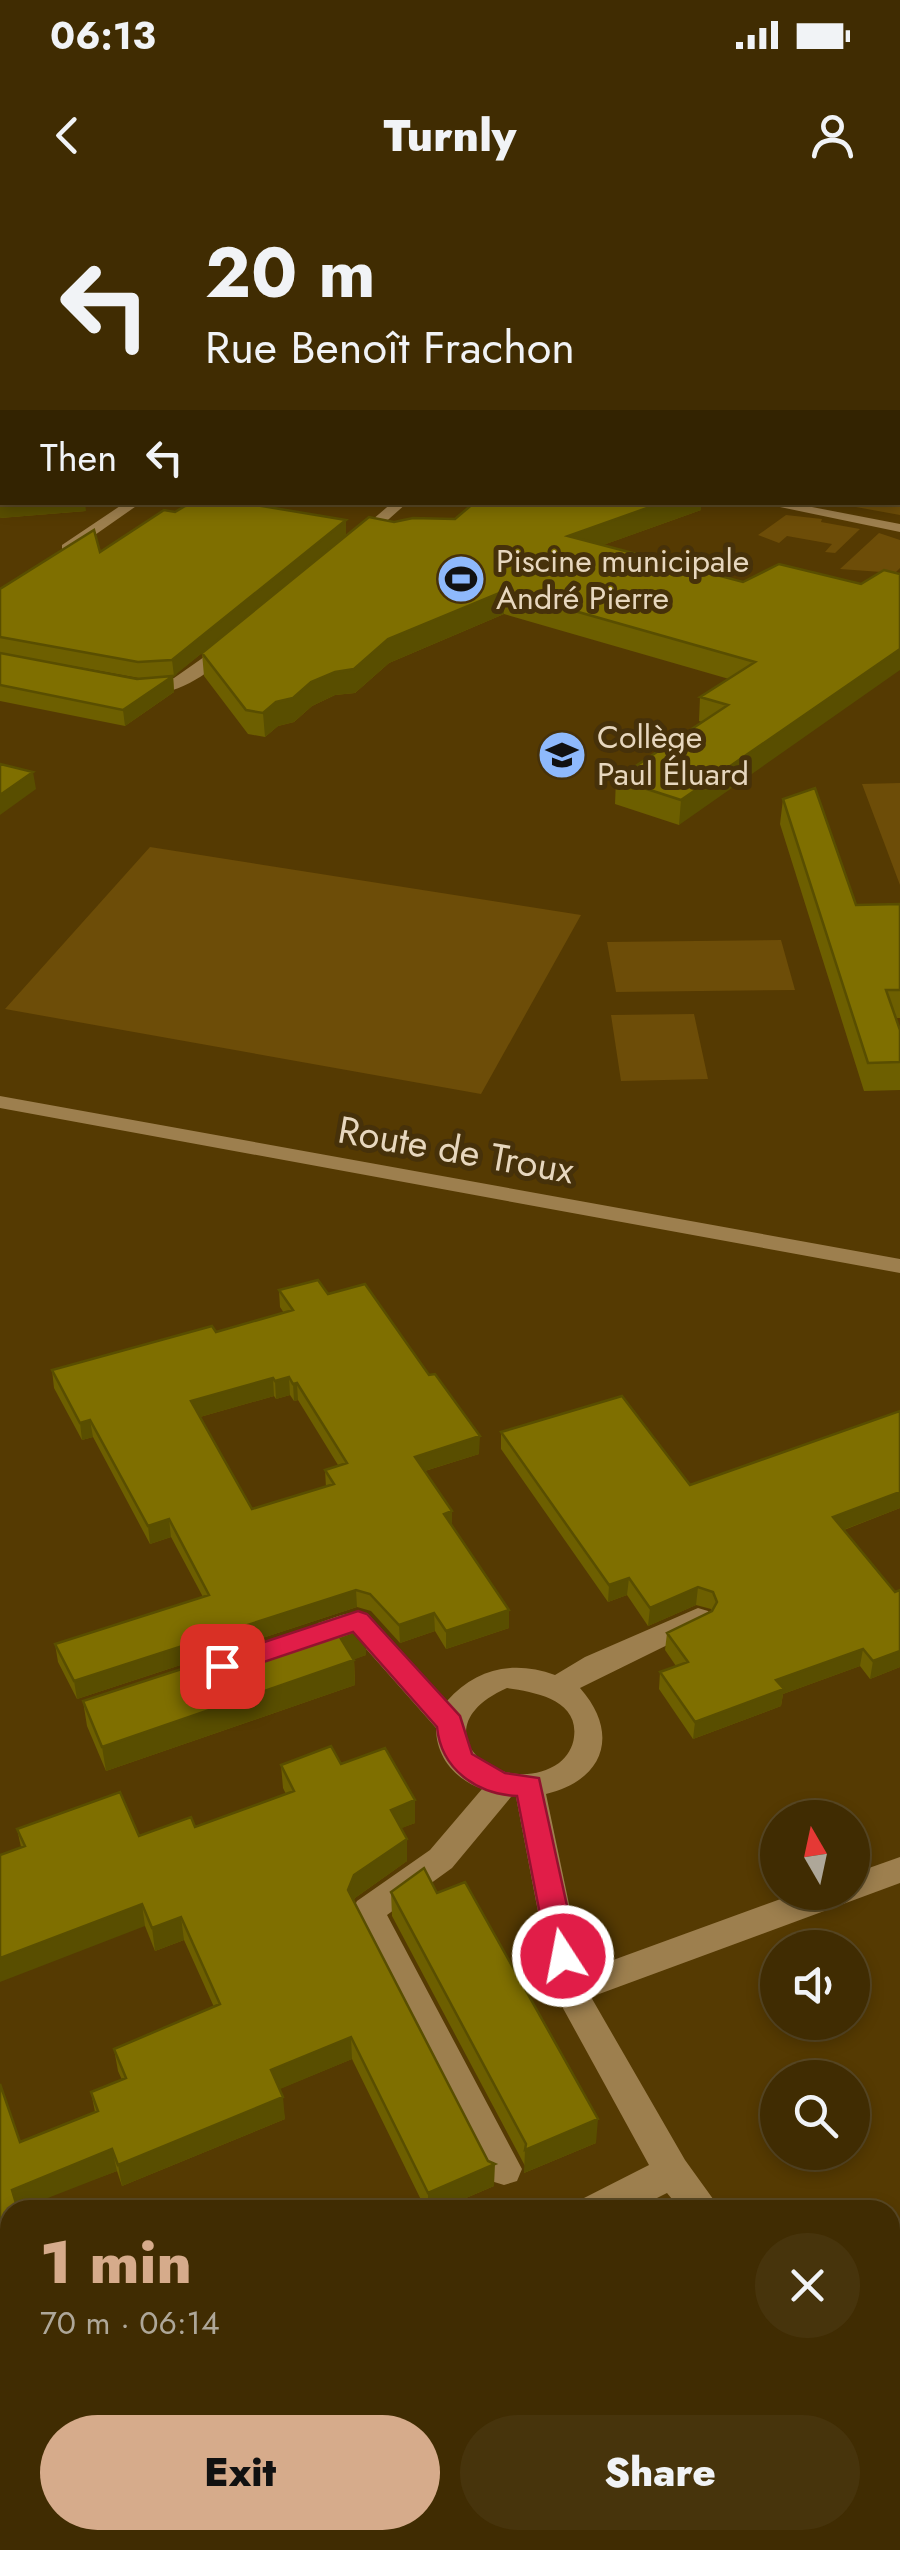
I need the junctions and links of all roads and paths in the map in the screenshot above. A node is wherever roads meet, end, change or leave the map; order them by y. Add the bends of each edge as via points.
1 (132, 505) edge
2 (398, 505) edge
3 (778, 505) edge
4 (900, 528) edge
5 (58, 554) edge
6 (337, 556) edge
7 (247, 631) edge
8 (122, 684) edge
9 (0, 1102) edge
10 (900, 1266) edge
11 (698, 1618) edge
12 (304, 1639) edge
13 (560, 1686) junction
14 (450, 1724) junction
15 (516, 1785) junction
16 (900, 1870) edge
17 (870, 1881) edge
18 (790, 1910) edge
19 (570, 1990) junction
20 (504, 2169) dead end
21 (672, 2172) junction
22 (617, 2200) edge
23 (695, 2200) edge

1 - 5 street
2 - 6 street
3 - 4 street
7 - 8 street via 179,684
9 - 10 street, Route de Troux
11 - 13 street
12 - 14 street via 358,1620
13 - 14 street via 534,1677 492,1681 459,1703
13 - 15 street via 591,1722 590,1744 557,1779
14 - 15 street via 462,1761 480,1775
15 - 19 street
15 - 20 street via 441,1859 368,1911
16 - 17 street
18 - 19 street
19 - 21 street
21 - 22 street
21 - 23 street

